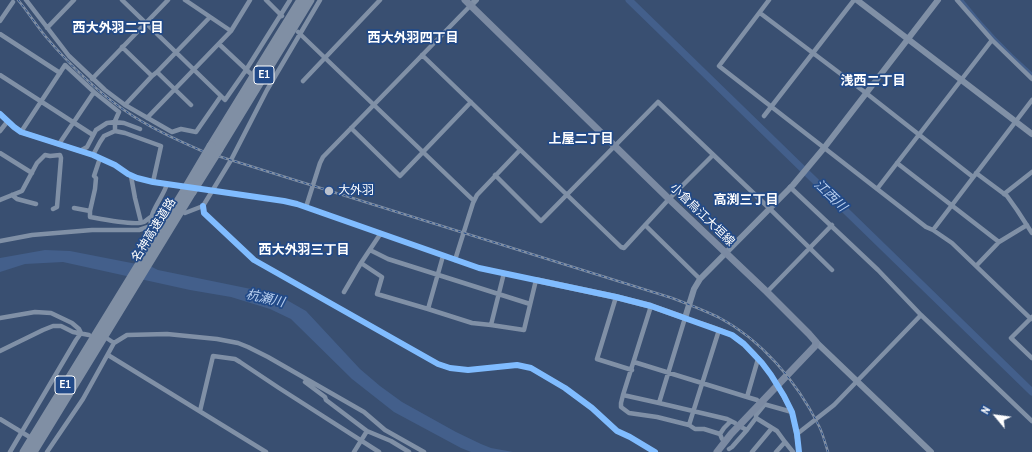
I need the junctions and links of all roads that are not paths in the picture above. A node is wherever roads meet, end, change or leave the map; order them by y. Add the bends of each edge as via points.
1 (27, 0) edge
2 (74, 0) edge
3 (122, 0) edge
4 (168, 0) edge
5 (184, 0) edge
6 (250, 0) edge
7 (266, 0) edge
8 (290, 0) edge
9 (301, 0) edge
10 (310, 0) edge
11 (320, 0) edge
12 (380, 0) edge
13 (465, 0) edge
14 (769, 0) edge
15 (854, 0) edge
16 (857, 0) edge
17 (938, 0) edge
18 (958, 0) edge
19 (13, 2) dead end
20 (473, 3) edge
21 (760, 13) junction
22 (210, 17) junction
23 (282, 17) junction
24 (0, 21) edge
25 (146, 23) junction
26 (47, 28) junction
27 (231, 30) junction
28 (296, 30) dead end
29 (300, 33) junction
30 (0, 34) edge
31 (908, 39) junction
32 (992, 40) junction
33 (219, 44) junction
34 (122, 48) junction
35 (175, 52) junction
36 (813, 53) junction
37 (422, 55) junction
38 (325, 57) junction
39 (194, 70) junction
40 (246, 70) junction
41 (157, 72) junction
42 (60, 73) junction
43 (251, 74) dead end
44 (0, 75) edge
45 (152, 76) junction
46 (92, 79) junction
47 (1032, 79) edge
48 (962, 80) junction
49 (303, 81) dead end
50 (262, 86) dead end
51 (175, 89) junction
52 (267, 90) junction
53 (94, 92) junction
54 (866, 94) junction
55 (220, 96) junction
56 (1032, 100) edge
57 (41, 102) junction
58 (471, 102) junction
59 (125, 105) junction
60 (191, 105) dead end
61 (374, 105) junction
62 (770, 107) junction
63 (0, 114) edge
64 (764, 116) dead end
65 (147, 118) junction
66 (7, 122) junction
67 (115, 122) junction
68 (1016, 122) junction
69 (74, 123) junction
70 (1, 128) edge
71 (351, 128) junction
72 (140, 129) dead end
73 (115, 131) junction
74 (21, 132) junction
75 (918, 134) junction
76 (1032, 134) edge
77 (93, 135) junction
78 (62, 145) junction
79 (615, 146) junction
80 (215, 147) junction
81 (824, 148) junction
82 (520, 150) junction
83 (80, 151) junction
84 (422, 152) junction
85 (0, 153) edge
86 (60, 155) junction
87 (91, 155) junction
88 (713, 155) junction
89 (100, 158) junction
90 (897, 163) junction
91 (1032, 172) edge
92 (32, 173) junction
93 (495, 175) junction
94 (975, 175) junction
95 (131, 176) junction
96 (153, 182) junction
97 (168, 184) junction
98 (791, 186) junction
99 (877, 189) junction
100 (212, 190) junction
101 (1004, 194) junction
102 (12, 195) junction
103 (567, 195) junction
104 (1, 198) edge
105 (670, 199) junction
106 (474, 201) junction
107 (36, 204) dead end
108 (952, 205) junction
109 (203, 206) junction
110 (306, 207) junction
111 (74, 208) dead end
112 (769, 208) junction
113 (53, 209) dead end
114 (90, 211) junction
115 (185, 213) dead end
116 (152, 216) junction
117 (141, 222) junction
118 (157, 225) dead end
119 (645, 225) junction
120 (832, 225) junction
121 (1027, 225) junction
122 (151, 226) junction
123 (933, 230) junction
124 (381, 233) junction
125 (1032, 233) edge
126 (0, 241) edge
127 (999, 242) junction
128 (809, 248) junction
129 (370, 250) junction
130 (726, 253) junction
131 (443, 256) junction
132 (455, 260) junction
133 (361, 263) junction
134 (976, 266) junction
135 (832, 270) dead end
136 (504, 273) junction
137 (438, 275) junction
138 (700, 279) junction
139 (536, 280) junction
140 (344, 292) dead end
141 (767, 292) junction
142 (499, 294) junction
143 (616, 297) junction
144 (530, 304) junction
145 (651, 306) junction
146 (428, 309) junction
147 (922, 315) junction
148 (0, 318) edge
149 (685, 318) junction
150 (1031, 318) edge
151 (109, 320) junction
152 (491, 325) junction
153 (719, 330) junction
154 (81, 333) junction
155 (89, 335) dead end
156 (108, 339) dead end
157 (816, 342) junction
158 (114, 344) junction
159 (0, 351) edge
160 (108, 355) junction
161 (1032, 358) edge
162 (758, 359) junction
163 (634, 362) junction
164 (632, 370) junction
165 (668, 373) junction
166 (302, 377) junction
167 (858, 382) junction
168 (702, 383) junction
169 (777, 385) junction
170 (623, 395) junction
171 (747, 397) junction
172 (659, 403) junction
173 (763, 403) junction
174 (200, 411) junction
175 (694, 411) junction
176 (792, 412) junction
177 (756, 418) junction
178 (0, 419) edge
179 (1032, 422) edge
180 (689, 425) junction
181 (741, 427) dead end
182 (772, 428) junction
183 (746, 430) junction
184 (367, 431) junction
185 (22, 432) junction
186 (797, 434) junction
187 (28, 436) dead end
188 (361, 441) junction
189 (785, 442) junction
190 (47, 449) edge
191 (729, 449) edge
192 (10, 452) edge
193 (24, 452) edge
194 (32, 452) edge
195 (266, 452) edge
196 (354, 452) edge
197 (379, 452) edge
198 (409, 452) edge
199 (424, 452) edge
200 (655, 452) edge
201 (717, 452) edge
202 (752, 452) edge
203 (776, 452) edge
204 (793, 452) edge
205 (799, 452) edge
206 (931, 452) edge

1 - 26 street
2 - 26 street
3 - 25 street
4 - 25 street
5 - 22 street
6 - 27 street
7 - 23 street
8 - 23 street
9 - 80 highway, 名神高速道路 / E1
10 - 80 highway, 名神高速道路 / E1
11 - 29 street
12 - 38 street
13 - 20 main road, 小倉烏江大垣線
14 - 21 street
15 - 36 street
16 - 31 street
17 - 31 street
18 - 32 street
19 - 24 street
20 - 37 street
20 - 79 main road, 小倉烏江大垣線
21 - 36 street
21 - 62 street via 719,66
22 - 27 street
22 - 35 street
23 - 40 street
25 - 34 street
25 - 35 street
26 - 46 street via 69,56
27 - 33 street
28 - 29 street
29 - 38 street
29 - 52 street
30 - 42 street
31 - 48 street
31 - 54 street
32 - 47 street
32 - 48 street
33 - 39 street
33 - 40 street
34 - 45 street
34 - 46 street
35 - 39 street
35 - 41 street
36 - 54 street
36 - 62 street
37 - 58 street
37 - 61 street
38 - 49 street
38 - 61 street
39 - 51 street
39 - 55 street
40 - 43 street
40 - 55 street via 225,100
41 - 45 street
41 - 51 street
42 - 53 street via 65,65
42 - 57 street
44 - 57 street
45 - 59 street
46 - 59 street
48 - 68 street
48 - 75 street
50 - 52 street
51 - 60 street
51 - 65 street
52 - 100 street
53 - 67 street via 119,112
53 - 69 street
54 - 75 street
54 - 81 street
55 - 65 street via 196,132 181,129 172,132
56 - 68 street
57 - 69 street
57 - 74 street
58 - 82 street
58 - 84 street
59 - 65 street
61 - 71 street
61 - 84 street
62 - 64 street
62 - 81 street
63 - 66 street
66 - 70 street
66 - 74 street
67 - 72 street
67 - 73 street
67 - 77 street via 107,123
68 - 76 street
68 - 94 street
69 - 77 street
69 - 78 street
71 - 84 street via 400,176
71 - 110 street via 320,163
73 - 87 street via 104,136
73 - 96 street via 161,146
74 - 78 street
75 - 90 street
75 - 94 street
77 - 83 street via 84,150
78 - 83 street
78 - 86 street
79 - 88 street via 658,102
79 - 103 street
79 - 105 main road, 小倉烏江大垣線
80 - 151 highway, 名神高速道路 / E1, bridge
81 - 98 street
81 - 99 street
82 - 93 street
82 - 103 street
83 - 87 street
84 - 106 street
85 - 92 street
86 - 92 street via 45,155
86 - 113 street via 57,207
87 - 89 street
88 - 105 street
88 - 112 street
89 - 95 street
89 - 114 street via 94,176 95,188
90 - 99 street
90 - 108 street
91 - 101 street
92 - 102 street via 22,191
93 - 103 street via 542,221
93 - 106 street
94 - 101 street
94 - 108 street
95 - 96 street
95 - 117 street
96 - 97 street
97 - 100 street
97 - 116 street
98 - 112 street
98 - 120 street
99 - 123 street
100 - 109 street
100 - 110 street
101 - 121 street
102 - 104 street
102 - 107 street
103 - 119 street via 621,248 624,248
105 - 119 street
105 - 130 main road, 小倉烏江大垣線
106 - 132 street
108 - 123 street
108 - 127 street
109 - 115 street
109 - 200 street via 204,213 254,260 438,364 468,370 518,365 531,368 565,388 618,431
110 - 124 street
111 - 114 street
112 - 128 street
112 - 130 street
114 - 117 street via 90,217
116 - 117 street
116 - 122 street
118 - 122 street
119 - 138 street
120 - 128 street
120 - 147 street
121 - 125 street
121 - 127 street
122 - 126 street via 139,230 92,230 32,235
123 - 134 street via 952,243
124 - 129 street
124 - 131 street
127 - 134 street
128 - 135 street
128 - 141 street
129 - 133 street
129 - 137 street via 388,259
130 - 138 street
130 - 141 main road, 小倉烏江大垣線
131 - 132 street
131 - 137 street
132 - 136 street
133 - 140 street
133 - 146 street via 382,277 377,294
134 - 150 street
136 - 139 street
136 - 142 street
137 - 142 street
137 - 146 street
138 - 149 street
139 - 143 street
139 - 144 street
141 - 157 main road, 小倉烏江大垣線
142 - 144 street
142 - 152 street
143 - 145 street
143 - 164 street via 597,359
144 - 152 street via 524,330
145 - 149 street
145 - 163 street
146 - 152 street via 472,323
147 - 167 street
147 - 179 street
148 - 154 street via 51,312 72,322
149 - 153 street
149 - 165 street
150 - 161 street via 1011,338
151 - 193 highway, 名神高速道路 / E1
151 - 194 highway, 名神高速道路 / E1
153 - 162 street via 738,339
153 - 168 street
154 - 155 street
154 - 159 street via 53,326
154 - 185 street
156 - 158 street
157 - 167 street
157 - 169 main road
158 - 160 street
158 - 166 street via 126,335 167,334 217,339 248,348
160 - 174 street
160 - 190 street via 83,399
162 - 169 street
162 - 171 street
163 - 164 street
163 - 165 street
164 - 170 street
165 - 168 street
165 - 172 street
166 - 184 street via 326,400
166 - 199 street via 364,412 385,430
167 - 186 street
167 - 206 street
168 - 171 street
168 - 175 street
169 - 173 main road
169 - 176 street
170 - 172 street
170 - 180 street via 621,407 629,413
171 - 173 street
172 - 175 street
173 - 176 street
173 - 177 street
173 - 201 main road via 731,434
174 - 188 street via 213,356 235,359
174 - 195 street
175 - 180 street
175 - 180 street via 733,422 724,428 721,436
176 - 186 street
177 - 182 street
177 - 183 street
178 - 185 street
181 - 183 street
182 - 189 street
182 - 202 street
183 - 191 street
184 - 188 street
184 - 198 street
185 - 187 street
185 - 192 street
186 - 205 street
188 - 196 street
188 - 197 street
189 - 203 street
189 - 204 street

